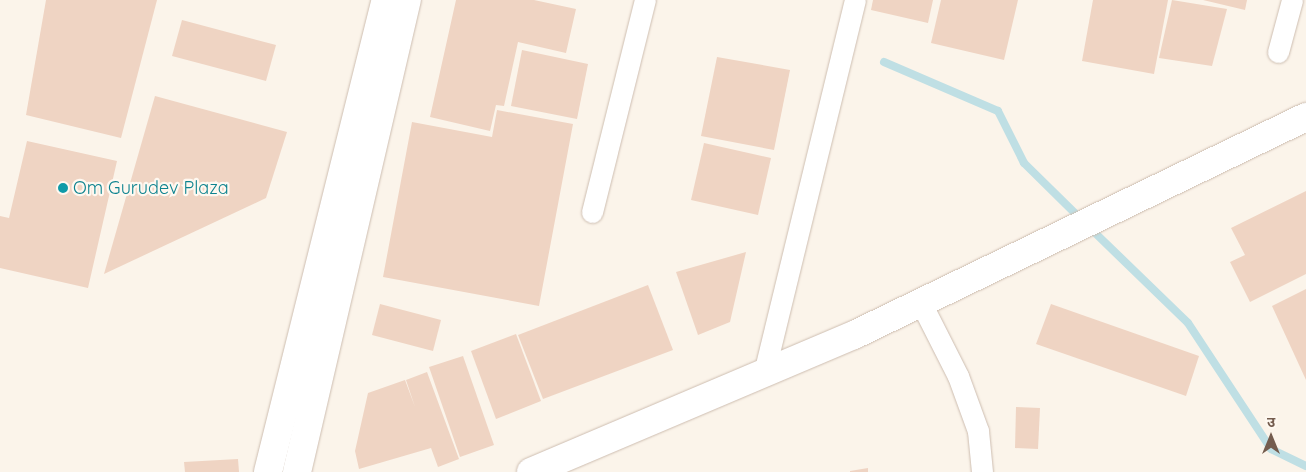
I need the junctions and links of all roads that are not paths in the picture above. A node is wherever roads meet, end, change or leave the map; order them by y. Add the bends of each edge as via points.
1 (386, 0) edge
2 (407, 0) edge
3 (645, 0) edge
4 (855, 0) edge
5 (1292, 0) edge
6 (1278, 52) dead end
7 (1306, 117) edge
8 (592, 212) dead end
9 (921, 303) junction
10 (305, 320) junction
11 (331, 328) junction
12 (764, 373) junction
13 (268, 472) edge
14 (297, 472) edge
15 (531, 472) edge
16 (982, 472) edge

1 - 10 street
2 - 11 street
3 - 8 street
4 - 12 street
5 - 6 street
7 - 9 street
9 - 12 street
9 - 16 street via 958,376 978,432
10 - 11 street
10 - 13 street
11 - 14 street
12 - 15 street

